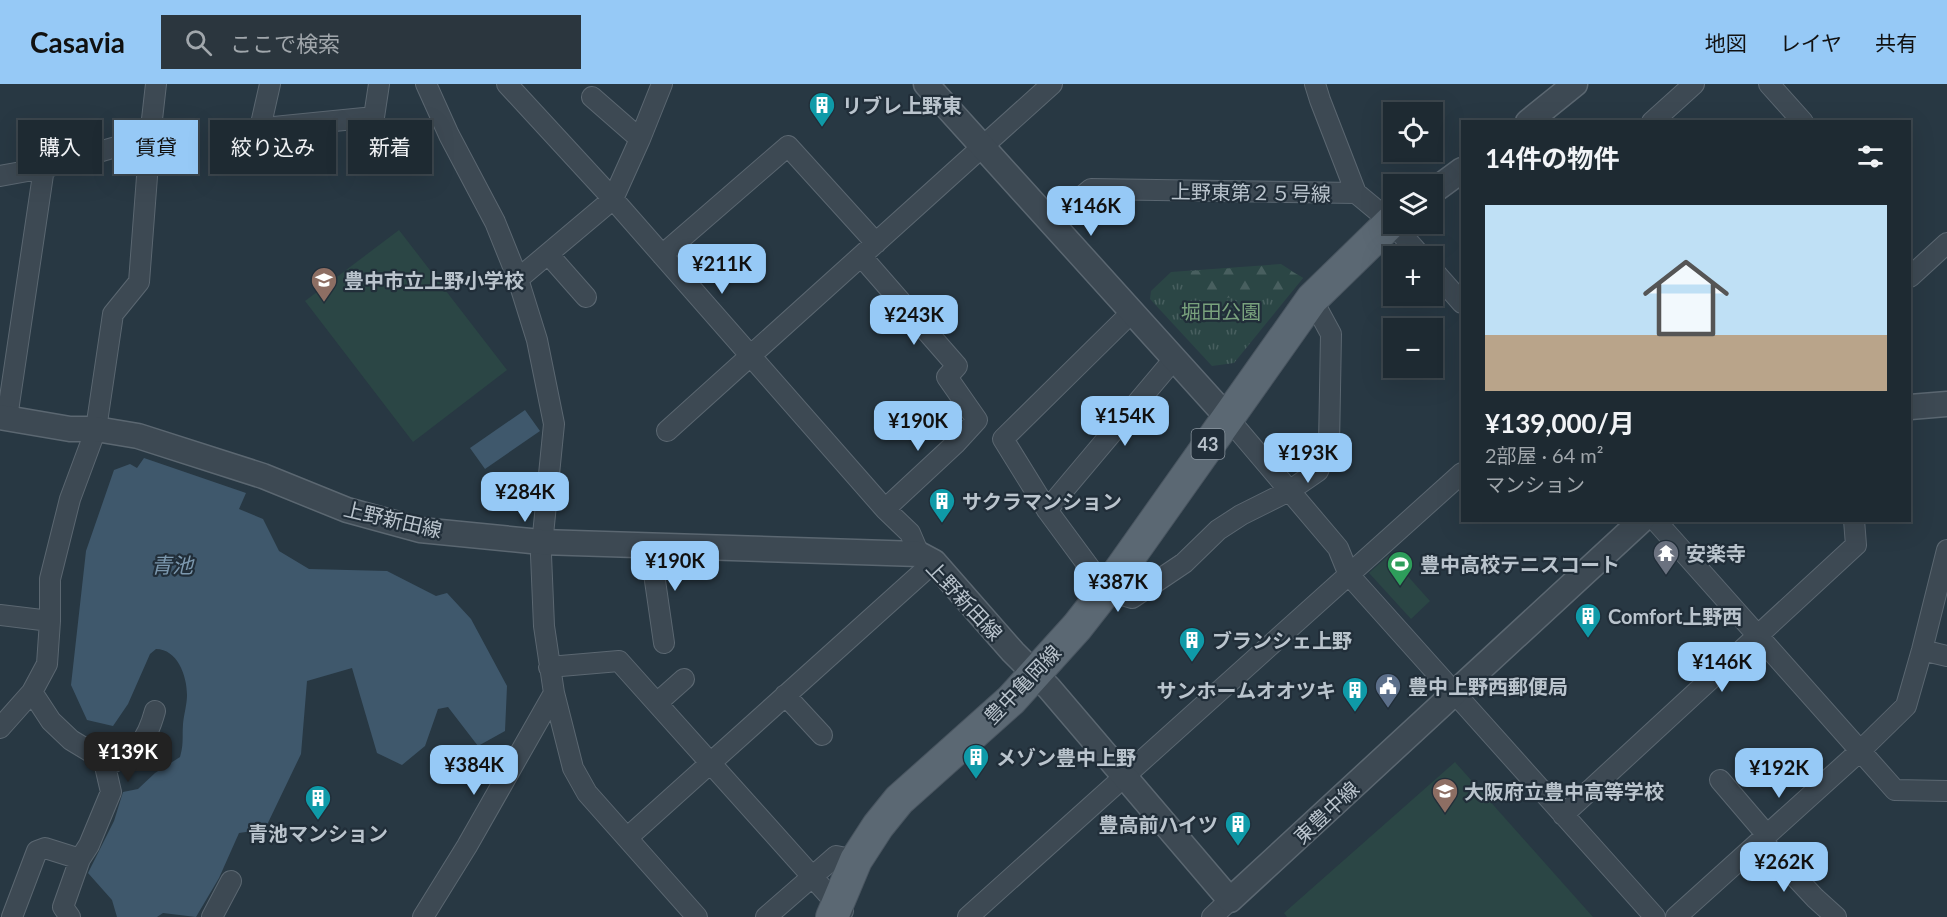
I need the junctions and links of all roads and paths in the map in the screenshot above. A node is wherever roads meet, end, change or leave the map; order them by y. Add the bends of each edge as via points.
1 (156, 84) edge
2 (270, 84) edge
3 (379, 84) edge
4 (426, 84) edge
5 (507, 84) edge
6 (662, 84) edge
7 (926, 84) edge
8 (1052, 84) edge
9 (1316, 84) edge
10 (1575, 84) edge
11 (1694, 84) edge
12 (1769, 84) edge
13 (592, 97) dead end
14 (152, 120) edge
15 (1530, 120) edge
16 (1654, 120) edge
17 (1801, 120) edge
18 (640, 138) junction
19 (981, 147) junction
20 (1461, 171) edge
21 (18, 173) edge
22 (43, 174) edge
23 (147, 174) edge
24 (0, 176) edge
25 (1443, 184) edge
26 (1356, 194) junction
27 (612, 199) junction
28 (1383, 215) edge
29 (1050, 223) junction
30 (1383, 231) edge
31 (1402, 234) edge
32 (876, 243) junction
33 (1947, 243) edge
34 (1412, 246) edge
35 (548, 254) junction
36 (662, 255) junction
37 (861, 256) junction
38 (1911, 275) edge
39 (518, 279) junction
40 (1443, 280) edge
41 (586, 297) dead end
42 (1461, 298) edge
43 (1312, 299) junction
44 (1131, 313) junction
45 (750, 356) junction
46 (1174, 360) junction
47 (1947, 404) edge
48 (1911, 407) edge
49 (1227, 417) junction
50 (3, 418) edge
51 (96, 429) junction
52 (667, 431) dead end
53 (1461, 474) edge
54 (1289, 491) junction
55 (885, 509) junction
56 (1047, 510) junction
57 (1640, 522) edge
58 (1657, 522) edge
59 (1854, 522) edge
60 (542, 542) junction
61 (650, 546) junction
62 (1946, 556) edge
63 (927, 558) junction
64 (1349, 575) junction
65 (1106, 590) junction
66 (0, 615) edge
67 (51, 621) junction
68 (1757, 636) junction
69 (664, 643) dead end
70 (1922, 650) junction
71 (1947, 656) edge
72 (549, 667) junction
73 (1036, 674) junction
74 (684, 679) dead end
75 (32, 692) junction
76 (554, 693) junction
77 (785, 694) junction
78 (1454, 694) junction
79 (657, 703) junction
80 (155, 711) dead end
81 (0, 728) edge
82 (822, 735) dead end
83 (1860, 751) junction
84 (710, 762) junction
85 (105, 766) junction
86 (1124, 776) junction
87 (1720, 780) dead end
88 (1947, 791) edge
89 (1563, 814) junction
90 (627, 838) junction
91 (1764, 838) junction
92 (80, 859) junction
93 (856, 860) junction
94 (812, 876) junction
95 (231, 881) dead end
96 (1230, 900) junction
97 (839, 913) edge
98 (12, 917) edge
99 (70, 917) edge
100 (212, 917) edge
101 (423, 917) edge
102 (697, 917) edge
103 (766, 917) edge
104 (968, 917) edge
105 (1212, 917) edge
106 (1655, 917) edge
107 (1676, 917) edge
108 (1836, 917) edge

1 - 14 street
2 - 3 street via 261,124 274,127 374,117
4 - 39 street via 495,222
5 - 27 street
6 - 18 street
7 - 19 street
8 - 19 street
9 - 26 street
10 - 15 street
11 - 16 street
12 - 17 street
13 - 18 street
18 - 27 street
19 - 29 street
19 - 32 street
20 - 25 street
21 - 24 street
22 - 50 street
23 - 51 street via 139,282 112,314
26 - 28 street
26 - 29 street, 上野東第２５号線 via 1091,189
27 - 35 street
27 - 36 street
29 - 44 street
30 - 43 main road, 豊中亀岡線 / 43
31 - 34 street
32 - 36 street via 788,146
32 - 37 street
33 - 38 street
35 - 39 street
35 - 41 street
36 - 45 street
37 - 45 street
37 - 55 street via 957,366 947,376 977,420
39 - 60 street via 537,340 554,424
40 - 42 street
43 - 49 main road, 豊中亀岡線 / 43
43 - 54 street via 1331,334 1329,445 1318,471
44 - 46 street
44 - 56 street via 1003,439
45 - 52 street
45 - 55 street
46 - 49 street
46 - 56 street
47 - 48 street
49 - 54 street
49 - 65 main road, 豊中亀岡線 / 43
50 - 51 street, 上野新田線 via 70,429
51 - 60 street, 上野新田線 via 138,436 263,476 347,510 420,530
51 - 67 street via 70,499 50,579
53 - 64 street
54 - 64 street via 1338,548
54 - 65 street via 1218,530 1184,563 1132,598
55 - 63 street via 910,533
56 - 65 street
57 - 78 street, 東豊中線
58 - 68 street
59 - 68 street via 1856,545
60 - 61 street, 上野新田線
60 - 72 street
61 - 63 street, 上野新田線
61 - 69 street
62 - 70 street
63 - 73 street, 上野新田線
63 - 77 street
64 - 78 street
64 - 86 street
65 - 73 main road, 豊中亀岡線 / 43
66 - 67 street
67 - 75 street via 46,664
68 - 83 street
68 - 89 street
70 - 71 street
70 - 83 street via 1906,706
72 - 76 street
72 - 79 street via 619,661
73 - 86 street
73 - 93 main road, 豊中亀岡線 / 43 via 899,800
74 - 79 street
75 - 81 street
75 - 85 street via 51,721 71,740 99,757
76 - 90 street via 573,768 587,793
76 - 101 street
77 - 82 street
77 - 84 street
78 - 89 street
78 - 96 street, 東豊中線
79 - 84 street
80 - 85 street via 142,745
83 - 88 street via 1895,790
83 - 91 street
84 - 90 street
84 - 94 street
85 - 92 street via 111,792
86 - 96 street
86 - 104 street
87 - 91 street
89 - 106 street
90 - 102 street
91 - 107 street
91 - 108 street
92 - 98 street via 45,848 37,850
92 - 99 street via 63,907
93 - 94 street via 836,855
93 - 97 main road, 豊中亀岡線 / 43
94 - 97 street
94 - 103 street
95 - 100 street
96 - 105 street

